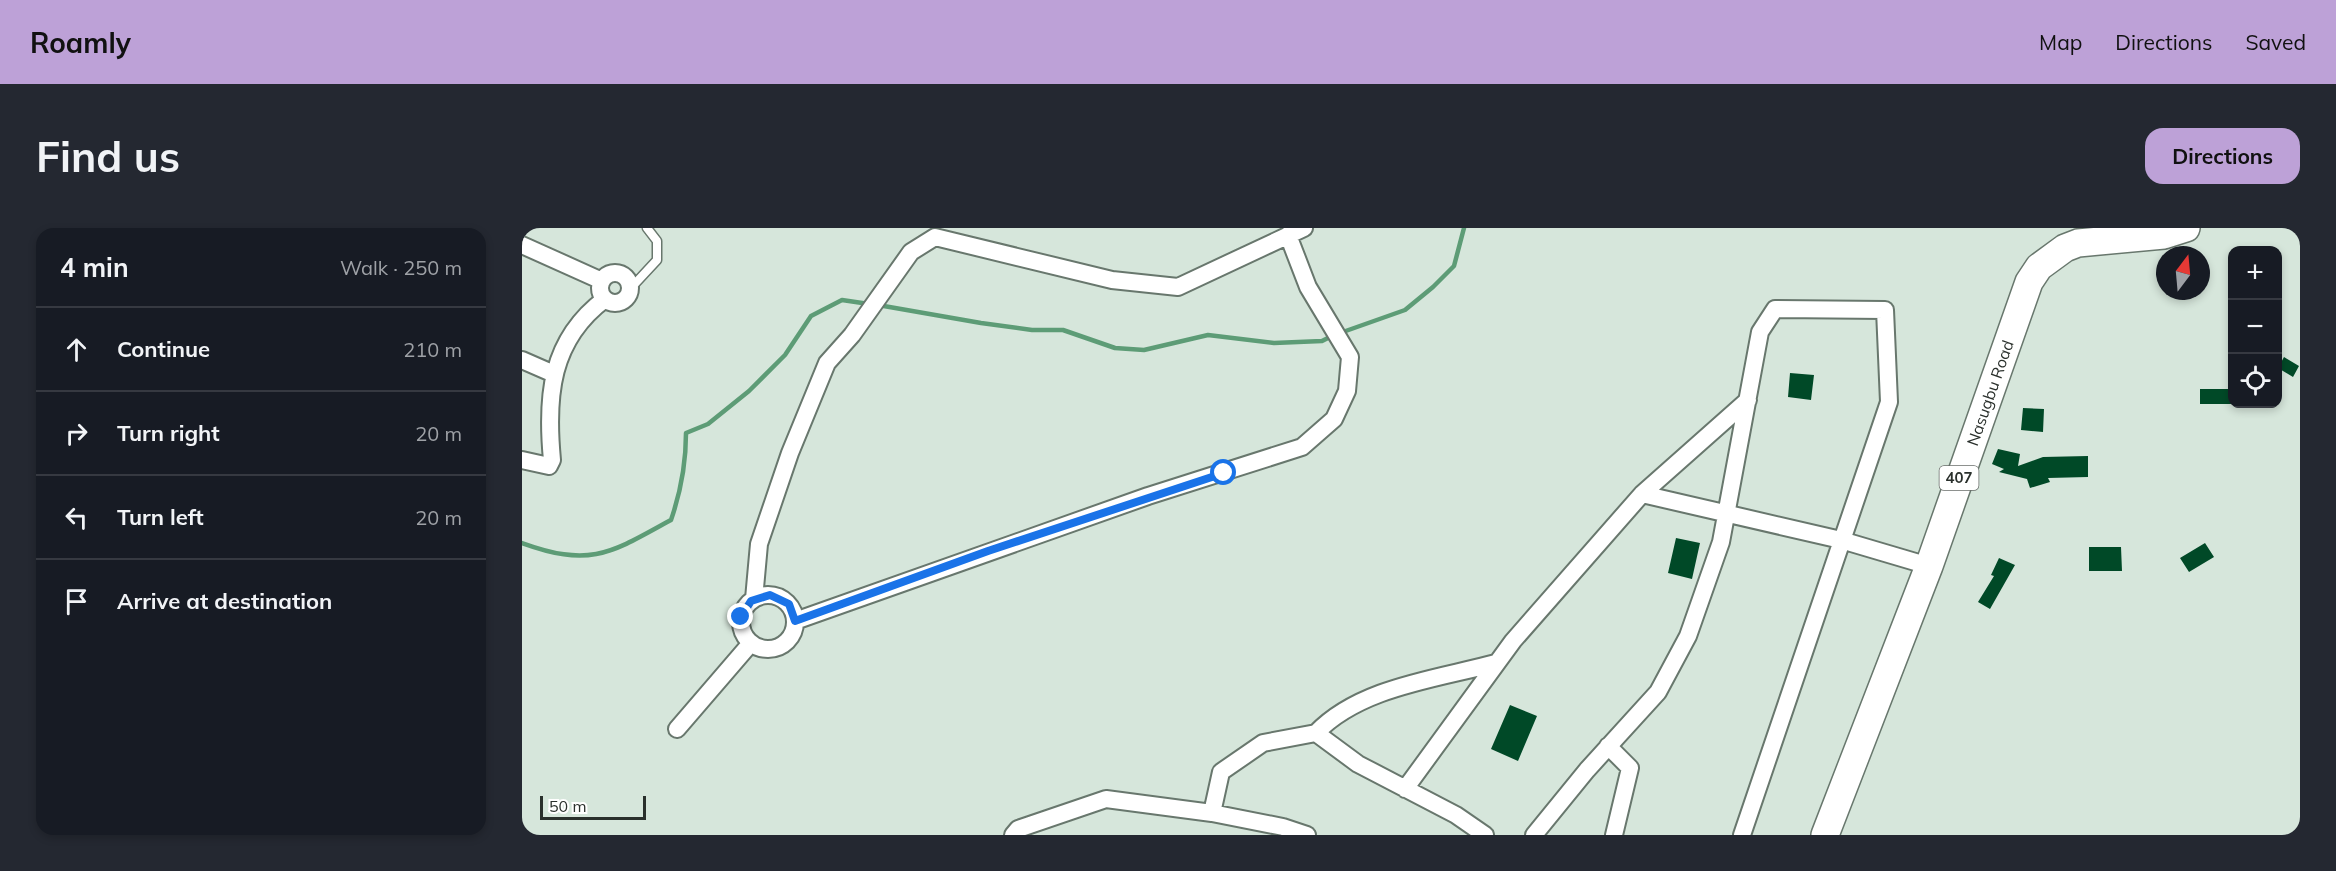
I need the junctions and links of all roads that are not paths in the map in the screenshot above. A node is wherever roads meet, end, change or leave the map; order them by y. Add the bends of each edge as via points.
1 (647, 228) edge
2 (1304, 228) edge
3 (2186, 228) edge
4 (1288, 235) junction
5 (522, 245) edge
6 (602, 281) junction
7 (630, 289) junction
8 (604, 299) junction
9 (522, 360) edge
10 (555, 374) junction
11 (1748, 400) junction
12 (522, 460) edge
13 (1642, 494) junction
14 (1726, 514) junction
15 (1841, 540) junction
16 (1929, 566) junction
17 (754, 599) junction
18 (795, 621) junction
19 (751, 643) junction
20 (1496, 663) junction
21 (677, 729) dead end
22 (1316, 733) junction
23 (1608, 746) junction
24 (1406, 789) junction
25 (1212, 813) junction
26 (1013, 835) edge
27 (1307, 835) edge
28 (1485, 835) edge
29 (1534, 835) edge
30 (1614, 835) edge
31 (1742, 835) edge
32 (1825, 835) edge

1 - 7 lane via 657,242 657,260
2 - 4 street
3 - 16 main road, Nasugbu Road / 407 via 2142,239 2078,243 2039,267 2022,296
4 - 17 street via 1178,287 1112,280 936,237 911,252 852,335 827,363 759,544
4 - 18 street via 1308,287 1350,357 1347,391 1334,419 1302,447 1137,500
5 - 6 street
6 - 7 street via 610,274 620,274
6 - 8 street
7 - 8 street via 627,298 619,303
8 - 10 street via 582,317
9 - 10 street
10 - 12 street via 550,388 552,460 549,466
11 - 13 street
11 - 14 street
11 - 15 street via 1760,332 1775,309 1885,310 1889,402
13 - 14 street
13 - 20 street
14 - 15 street
14 - 23 street via 1721,542 1688,636 1658,692
15 - 16 street
15 - 31 street
16 - 32 main road, Nasugbu Road / 407
17 - 18 street via 770,595 781,598 789,604
17 - 19 street via 744,610 741,624
18 - 19 street via 791,637 779,647 764,649
19 - 21 street
20 - 22 street via 1380,694 1330,718
20 - 24 street
22 - 24 street via 1358,764
22 - 25 street via 1263,743 1221,772
23 - 29 street
23 - 30 street via 1630,768
24 - 28 street
25 - 26 street via 1106,799 1018,829
25 - 27 street

